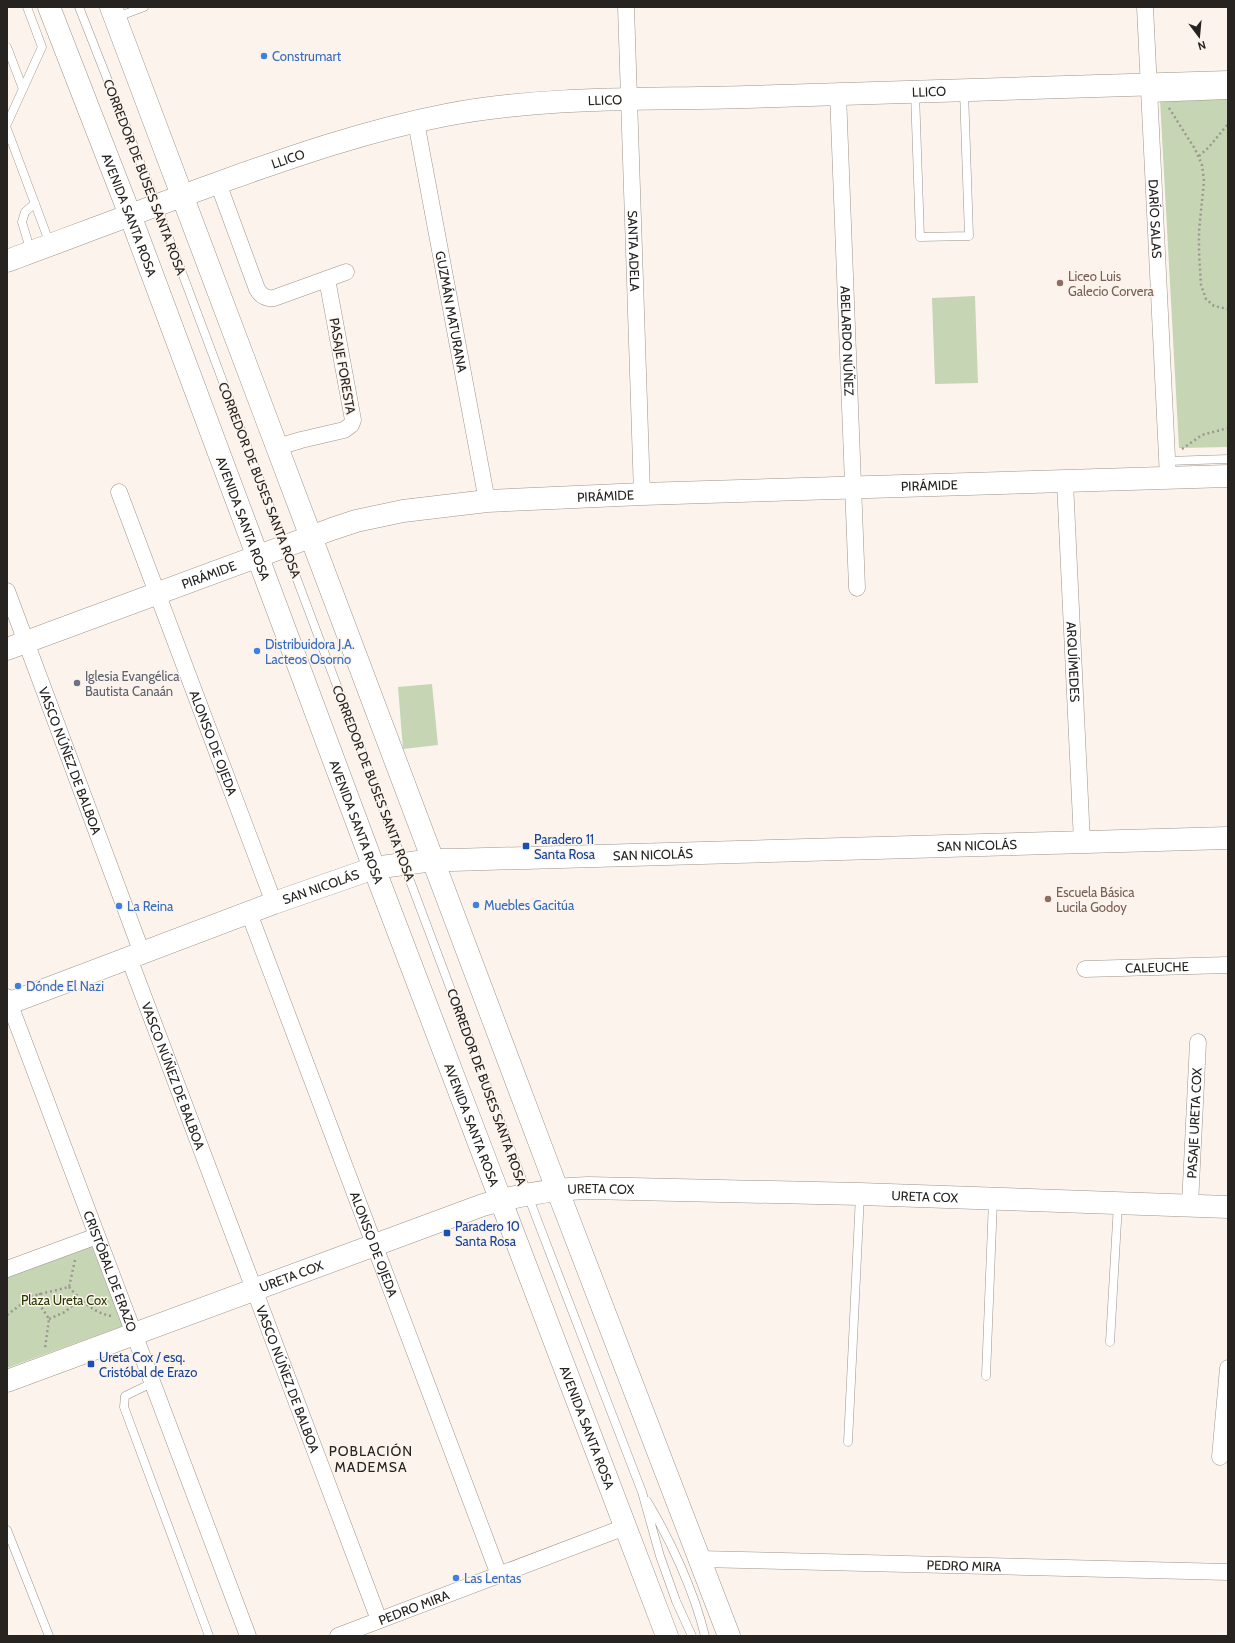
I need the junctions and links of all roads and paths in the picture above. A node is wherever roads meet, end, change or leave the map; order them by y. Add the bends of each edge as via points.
1 (27, 7) edge
2 (49, 7) edge
3 (79, 7) edge
4 (144, 7) edge
5 (626, 7) edge
6 (1145, 7) edge
7 (114, 12) edge
8 (50, 36) junction
9 (7, 47) edge
10 (1228, 82) edge
11 (23, 89) junction
12 (964, 90) junction
13 (1149, 91) junction
14 (915, 92) junction
15 (838, 94) junction
16 (1228, 96) edge
17 (628, 100) junction
18 (1166, 102) dead end
19 (416, 122) junction
20 (7, 124) edge
21 (1228, 124) edge
22 (7, 129) edge
23 (1198, 156) junction
24 (218, 183) junction
25 (182, 196) junction
26 (35, 203) junction
27 (156, 205) junction
28 (130, 215) junction
29 (41, 248) junction
30 (7, 261) edge
31 (346, 272) dead end
32 (327, 278) junction
33 (1228, 309) edge
34 (1228, 428) edge
35 (278, 447) junction
36 (1228, 459) edge
37 (1171, 463) junction
38 (1228, 476) edge
39 (1065, 482) junction
40 (853, 488) junction
41 (119, 492) dead end
42 (642, 494) junction
43 (487, 501) junction
44 (311, 536) junction
45 (284, 546) junction
46 (257, 556) junction
47 (857, 588) dead end
48 (7, 591) edge
49 (157, 593) junction
50 (17, 646) edge
51 (1228, 838) edge
52 (1082, 842) junction
53 (433, 860) junction
54 (404, 864) junction
55 (374, 868) junction
56 (274, 903) junction
57 (248, 913) junction
58 (135, 955) junction
59 (1228, 965) edge
60 (1085, 969) dead end
61 (8, 1001) edge
62 (1198, 1042) dead end
63 (557, 1189) junction
64 (528, 1194) junction
65 (860, 1194) junction
66 (994, 1199) junction
67 (500, 1200) junction
68 (1118, 1203) junction
69 (1190, 1205) junction
70 (1228, 1207) edge
71 (97, 1236) junction
72 (78, 1243) junction
73 (374, 1245) junction
74 (7, 1269) edge
75 (254, 1290) junction
76 (40, 1293) junction
77 (79, 1300) dead end
78 (7, 1315) edge
79 (49, 1319) junction
80 (134, 1334) junction
81 (1110, 1342) dead end
82 (1228, 1368) edge
83 (35, 1370) junction
84 (986, 1376) dead end
85 (7, 1381) edge
86 (152, 1383) junction
87 (1226, 1405) edge
88 (848, 1442) dead end
89 (1220, 1457) dead end
90 (642, 1492) junction
91 (625, 1527) junction
92 (7, 1530) edge
93 (699, 1559) junction
94 (1228, 1572) edge
95 (499, 1575) junction
96 (379, 1620) junction
97 (49, 1636) edge
98 (209, 1636) edge
99 (248, 1636) edge
100 (338, 1636) edge
101 (667, 1636) edge
102 (692, 1636) edge
103 (705, 1636) edge
104 (729, 1636) edge

1 - 8 lane
2 - 8 street, AVENIDA SANTA ROSA
3 - 27 lane, CORREDOR DE BUSES SANTA ROSA
4 - 7 lane
5 - 17 street, SANTA ADELA
6 - 13 street, DARÍO SALAS
7 - 25 street
8 - 11 lane via 42,47
8 - 28 street, AVENIDA SANTA ROSA
9 - 11 lane
10 - 13 street, LLICO
11 - 20 lane
12 - 13 street, LLICO
12 - 14 street, LLICO
12 - 14 lane via 968,236 920,237
13 - 16 lane
13 - 37 street, DARÍO SALAS
14 - 15 street, LLICO
15 - 17 street, LLICO
15 - 40 street, ABELARDO NÚÑEZ
17 - 19 street, LLICO via 521,105
17 - 42 street, SANTA ADELA
18 - 23 path
19 - 24 street, LLICO via 330,145
19 - 43 street, GUZMÁN MATURANA
21 - 23 path
22 - 26 lane
23 - 33 path via 1204,181 1198,252 1201,284 1206,299 1214,306
24 - 25 street, LLICO
24 - 32 street via 257,289 263,296 274,298
25 - 27 street, LLICO
25 - 35 street
26 - 29 lane
26 - 29 lane via 25,212 22,222
27 - 28 street, LLICO
27 - 45 lane, CORREDOR DE BUSES SANTA ROSA
28 - 29 street, LLICO
28 - 46 street, AVENIDA SANTA ROSA
29 - 30 street, LLICO
31 - 32 street
32 - 35 street, PASAJE FORESTA via 353,420 344,430
34 - 37 path via 1202,435
35 - 44 street
36 - 37 lane, PIRÁMIDE
37 - 38 street, PIRÁMIDE
37 - 39 street, PIRÁMIDE
39 - 40 street, PIRÁMIDE
39 - 52 street, ARQUÍMEDES
40 - 42 street, PIRÁMIDE
40 - 47 street, ABELARDO NÚÑEZ
41 - 49 street, ALONSO DE OJEDA
42 - 43 street, PIRÁMIDE
43 - 44 street, PIRÁMIDE via 427,507 378,516
44 - 45 street, PIRÁMIDE
44 - 53 street
45 - 46 street, PIRÁMIDE
45 - 54 lane, CORREDOR DE BUSES SANTA ROSA
46 - 49 street, PIRÁMIDE
46 - 55 street, AVENIDA SANTA ROSA
48 - 50 street, VASCO NÚÑEZ DE BALBOA
49 - 50 street, PIRÁMIDE
49 - 56 street, ALONSO DE OJEDA
50 - 58 street, VASCO NÚÑEZ DE BALBOA
51 - 52 street, SAN NICOLÁS
52 - 53 street, SAN NICOLÁS
53 - 54 street, SAN NICOLÁS
53 - 63 street
54 - 55 street, SAN NICOLÁS
54 - 64 lane, CORREDOR DE BUSES SANTA ROSA
55 - 56 street, SAN NICOLÁS
55 - 67 street, AVENIDA SANTA ROSA
56 - 57 street, SAN NICOLÁS
57 - 58 street, SAN NICOLÁS
57 - 73 street, ALONSO DE OJEDA
58 - 61 street, SAN NICOLÁS
58 - 75 street, VASCO NÚÑEZ DE BALBOA
59 - 60 street, CALEUCHE
61 - 71 street, CRISTÓBAL DE ERAZO
62 - 69 street, PASAJE URETA COX
63 - 64 street, URETA COX
63 - 65 street, URETA COX
63 - 93 street
64 - 67 street, URETA COX
64 - 90 lane, CORREDOR DE BUSES SANTA ROSA
65 - 66 street, URETA COX
65 - 88 lane
66 - 68 street, URETA COX
66 - 84 lane
67 - 73 street, URETA COX
67 - 91 street, AVENIDA SANTA ROSA
68 - 69 street, URETA COX
68 - 81 lane
69 - 70 street, URETA COX
71 - 72 street
71 - 80 street, CRISTÓBAL DE ERAZO
72 - 74 street
72 - 76 path via 69,1287
73 - 75 street, URETA COX
73 - 95 street, ALONSO DE OJEDA
75 - 80 street, URETA COX
75 - 96 street, VASCO NÚÑEZ DE BALBOA
76 - 78 path
76 - 79 path via 40,1305
77 - 79 path via 65,1312
79 - 83 path via 46,1344
80 - 83 street, URETA COX
80 - 86 street, CRISTÓBAL DE ERAZO
82 - 87 street
83 - 85 street, URETA COX
86 - 98 lane via 125,1396 124,1408
86 - 99 street, CRISTÓBAL DE ERAZO
87 - 89 street
90 - 102 lane, CORREDOR DE BUSES SANTA ROSA via 660,1556
90 - 103 lane, CORREDOR DE BUSES SANTA ROSA via 676,1557 700,1616
91 - 95 street, PEDRO MIRA
91 - 101 street, AVENIDA SANTA ROSA
92 - 97 lane
93 - 94 street, PEDRO MIRA
93 - 104 street
95 - 96 street, PEDRO MIRA
96 - 100 street, PEDRO MIRA

